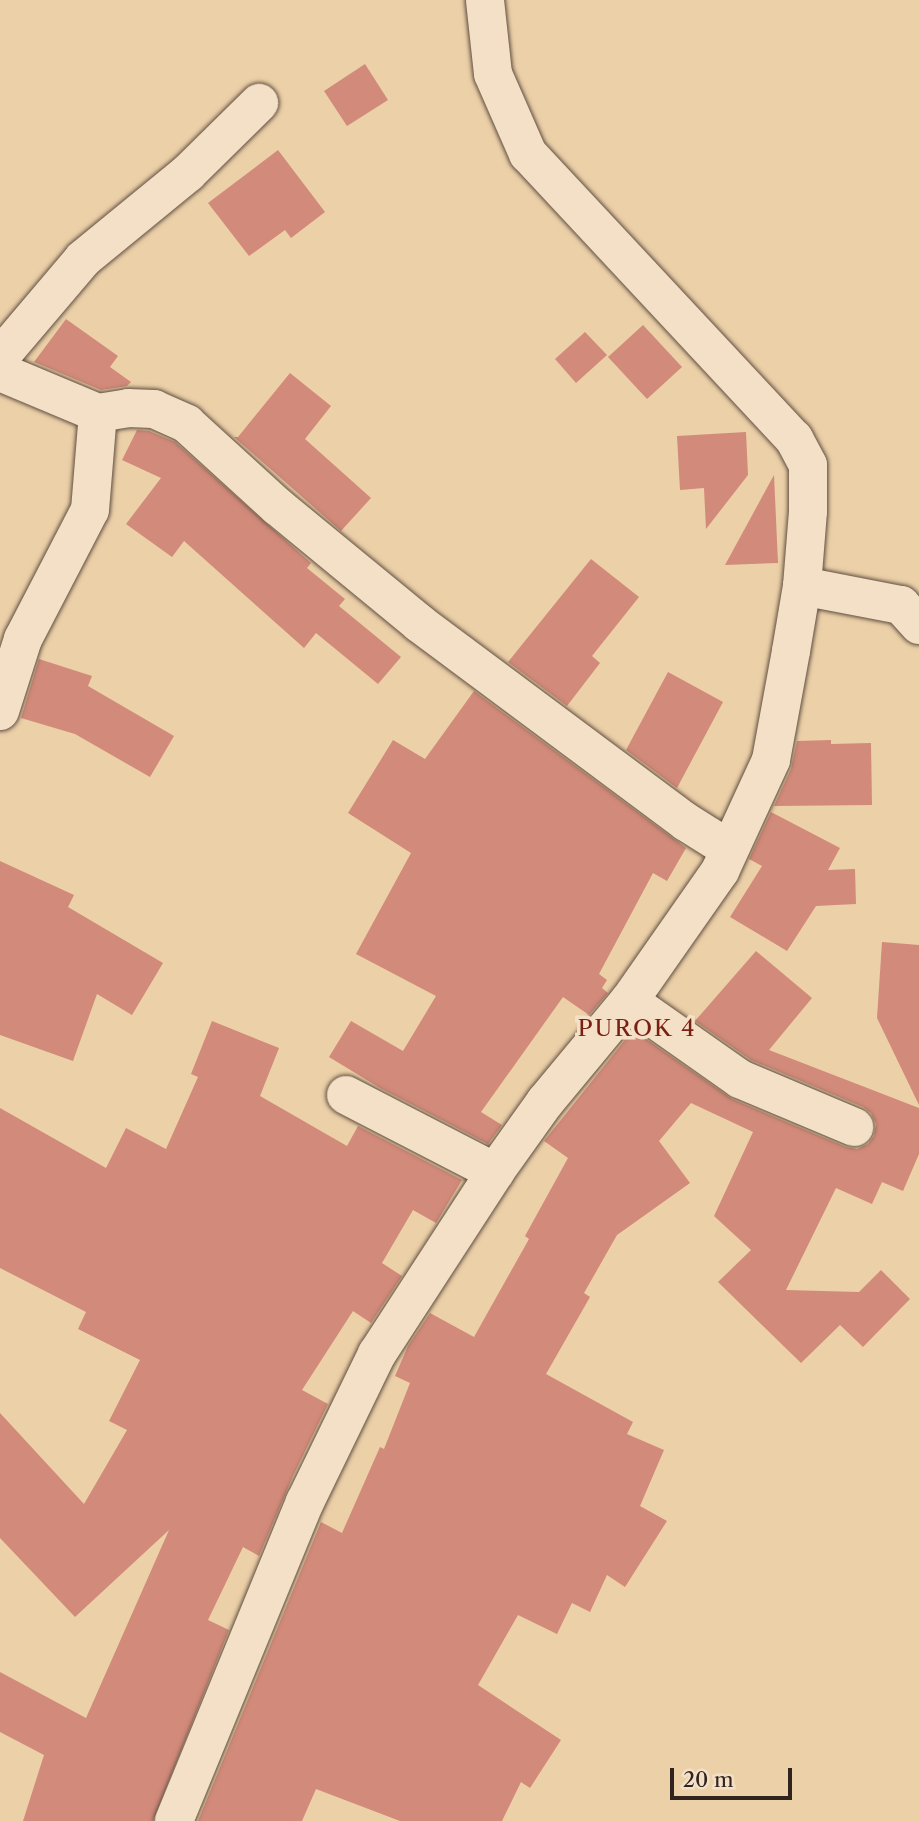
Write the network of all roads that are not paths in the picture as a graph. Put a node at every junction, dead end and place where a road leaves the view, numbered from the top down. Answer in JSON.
{"nodes":[{"id":1,"x":485,"y":0,"type":"edge"},
{"id":2,"x":259,"y":103,"type":"dead end"},
{"id":3,"x":0,"y":357,"type":"edge"},
{"id":4,"x":0,"y":372,"type":"edge"},
{"id":5,"x":98,"y":413,"type":"junction"},
{"id":6,"x":802,"y":586,"type":"junction"},
{"id":7,"x":919,"y":625,"type":"edge"},
{"id":8,"x":0,"y":711,"type":"edge"},
{"id":9,"x":729,"y":849,"type":"junction"},
{"id":10,"x":629,"y":1001,"type":"junction"},
{"id":11,"x":346,"y":1095,"type":"dead end"},
{"id":12,"x":854,"y":1127,"type":"dead end"},
{"id":13,"x":495,"y":1172,"type":"junction"},
{"id":14,"x":174,"y":1821,"type":"edge"}],
"edges":[{"from":1,"to":6,"type":"street"},
{"from":2,"to":3,"type":"street"},
{"from":4,"to":5,"type":"street"},
{"from":5,"to":8,"type":"street"},
{"from":5,"to":9,"type":"street"},
{"from":6,"to":7,"type":"street"},
{"from":6,"to":9,"type":"street"},
{"from":9,"to":10,"type":"street"},
{"from":10,"to":12,"type":"street"},
{"from":10,"to":13,"type":"street"},
{"from":11,"to":13,"type":"street"},
{"from":13,"to":14,"type":"street"}]}
